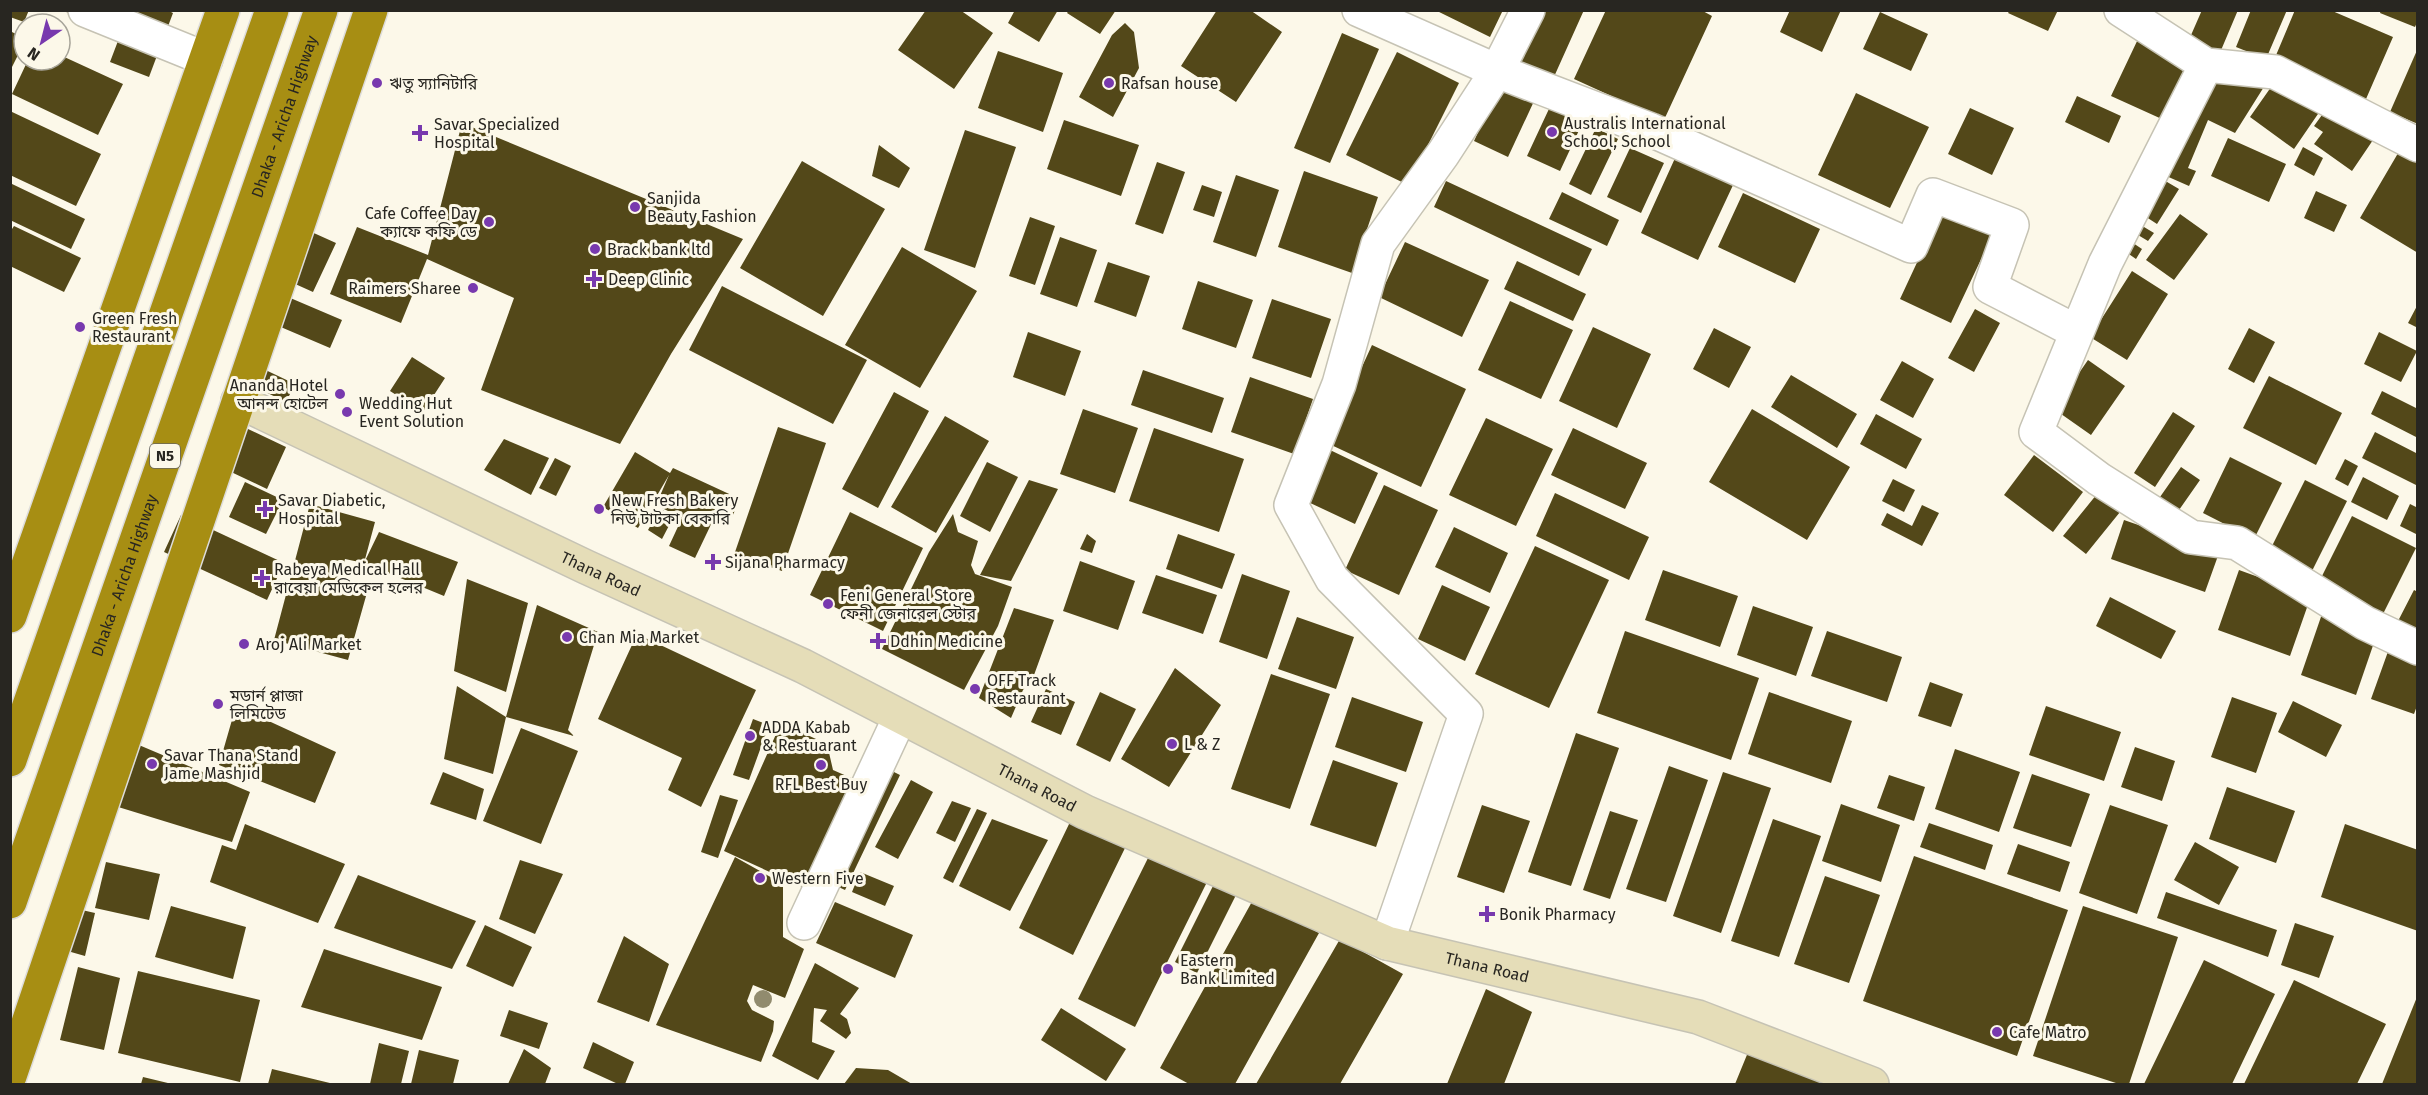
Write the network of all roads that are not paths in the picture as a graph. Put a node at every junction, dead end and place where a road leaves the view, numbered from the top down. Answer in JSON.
{"nodes":[{"id":1,"x":85,"y":10,"type":"edge"},
{"id":2,"x":223,"y":10,"type":"edge"},
{"id":3,"x":272,"y":10,"type":"edge"},
{"id":4,"x":321,"y":10,"type":"edge"},
{"id":5,"x":371,"y":10,"type":"edge"},
{"id":6,"x":1359,"y":10,"type":"edge"},
{"id":7,"x":1528,"y":10,"type":"edge"},
{"id":8,"x":2121,"y":10,"type":"edge"},
{"id":9,"x":206,"y":59,"type":"junction"},
{"id":10,"x":2206,"y":65,"type":"junction"},
{"id":11,"x":1497,"y":70,"type":"junction"},
{"id":12,"x":2418,"y":145,"type":"edge"},
{"id":13,"x":2077,"y":332,"type":"junction"},
{"id":14,"x":238,"y":401,"type":"junction"},
{"id":15,"x":10,"y":616,"type":"edge"},
{"id":16,"x":2418,"y":648,"type":"edge"},
{"id":17,"x":900,"y":717,"type":"junction"},
{"id":18,"x":10,"y":760,"type":"edge"},
{"id":19,"x":10,"y":902,"type":"edge"},
{"id":20,"x":804,"y":923,"type":"dead end"},
{"id":21,"x":1387,"y":943,"type":"junction"},
{"id":22,"x":10,"y":1076,"type":"edge"},
{"id":23,"x":1872,"y":1084,"type":"edge"}],
"edges":[{"from":1,"to":9,"type":"street"},
{"from":2,"to":9,"type":"highway"},
{"from":3,"to":18,"type":"highway"},
{"from":4,"to":19,"type":"highway","name":"Dhaka - Aricha Highway","number":"N5"},
{"from":5,"to":14,"type":"highway"},
{"from":6,"to":11,"type":"street"},
{"from":7,"to":11,"type":"street"},
{"from":8,"to":10,"type":"street"},
{"from":9,"to":15,"type":"highway"},
{"from":10,"to":12,"type":"street"},
{"from":10,"to":13,"type":"street"},
{"from":11,"to":13,"type":"street"},
{"from":11,"to":21,"type":"street"},
{"from":13,"to":16,"type":"street"},
{"from":14,"to":17,"type":"street","name":"Thana Road"},
{"from":14,"to":22,"type":"highway"},
{"from":17,"to":20,"type":"street"},
{"from":17,"to":21,"type":"street","name":"Thana Road"},
{"from":21,"to":23,"type":"street","name":"Thana Road"}]}
